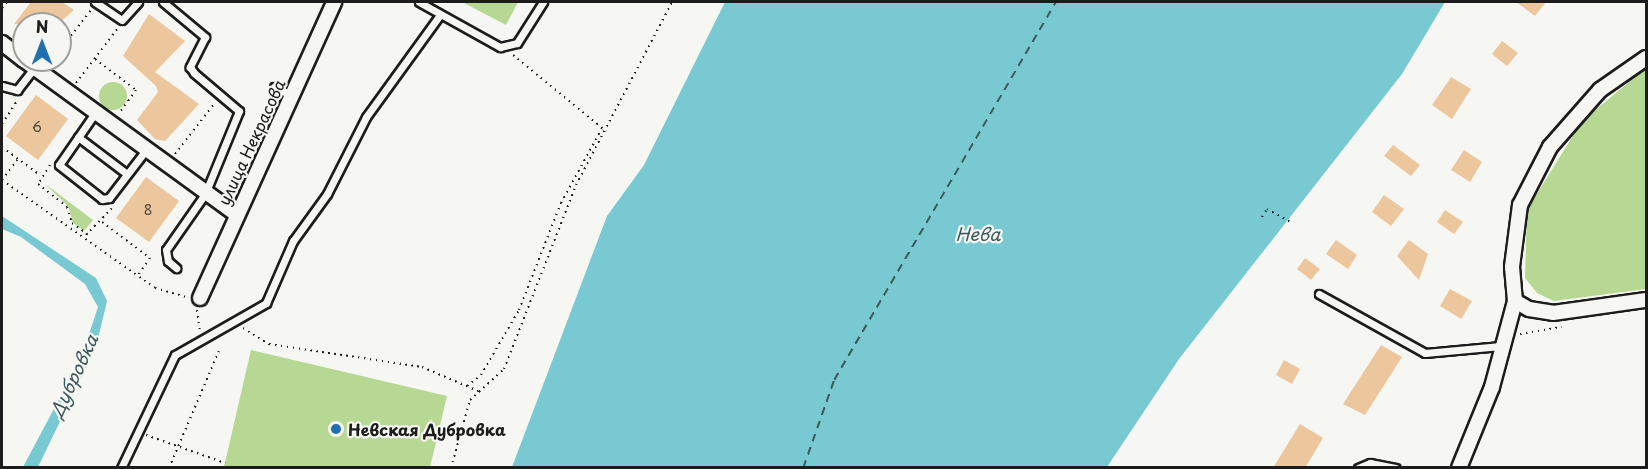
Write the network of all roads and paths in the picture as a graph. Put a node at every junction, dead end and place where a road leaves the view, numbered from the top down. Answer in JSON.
{"nodes":[{"id":1,"x":7,"y":2,"type":"edge"},
{"id":2,"x":95,"y":2,"type":"edge"},
{"id":3,"x":138,"y":2,"type":"edge"},
{"id":4,"x":164,"y":2,"type":"edge"},
{"id":5,"x":334,"y":2,"type":"edge"},
{"id":6,"x":419,"y":2,"type":"edge"},
{"id":7,"x":543,"y":2,"type":"edge"},
{"id":8,"x":672,"y":2,"type":"edge"},
{"id":9,"x":2,"y":8,"type":"edge"},
{"id":10,"x":439,"y":16,"type":"junction"},
{"id":11,"x":122,"y":20,"type":"junction"},
{"id":12,"x":72,"y":34,"type":"edge"},
{"id":13,"x":500,"y":47,"type":"junction"},
{"id":14,"x":1647,"y":58,"type":"edge"},
{"id":15,"x":95,"y":59,"type":"junction"},
{"id":16,"x":24,"y":72,"type":"edge"},
{"id":17,"x":41,"y":72,"type":"edge"},
{"id":18,"x":2,"y":86,"type":"edge"},
{"id":19,"x":274,"y":87,"type":"dead end"},
{"id":20,"x":69,"y":93,"type":"junction"},
{"id":21,"x":221,"y":94,"type":"junction"},
{"id":22,"x":291,"y":95,"type":"junction"},
{"id":23,"x":17,"y":102,"type":"dead end"},
{"id":24,"x":95,"y":113,"type":"junction"},
{"id":25,"x":2,"y":124,"type":"edge"},
{"id":26,"x":111,"y":124,"type":"junction"},
{"id":27,"x":602,"y":128,"type":"junction"},
{"id":28,"x":606,"y":131,"type":"junction"},
{"id":29,"x":78,"y":137,"type":"junction"},
{"id":30,"x":2,"y":147,"type":"edge"},
{"id":31,"x":146,"y":150,"type":"junction"},
{"id":32,"x":18,"y":159,"type":"junction"},
{"id":33,"x":47,"y":165,"type":"dead end"},
{"id":34,"x":166,"y":166,"type":"junction"},
{"id":35,"x":127,"y":174,"type":"junction"},
{"id":36,"x":40,"y":175,"type":"junction"},
{"id":37,"x":2,"y":180,"type":"edge"},
{"id":38,"x":205,"y":195,"type":"junction"},
{"id":39,"x":114,"y":206,"type":"dead end"},
{"id":40,"x":236,"y":214,"type":"junction"},
{"id":41,"x":1262,"y":217,"type":"dead end"},
{"id":42,"x":102,"y":222,"type":"junction"},
{"id":43,"x":1290,"y":222,"type":"dead end"},
{"id":44,"x":87,"y":234,"type":"junction"},
{"id":45,"x":84,"y":238,"type":"junction"},
{"id":46,"x":176,"y":268,"type":"dead end"},
{"id":47,"x":138,"y":276,"type":"junction"},
{"id":48,"x":1318,"y":294,"type":"dead end"},
{"id":49,"x":200,"y":298,"type":"dead end"},
{"id":50,"x":1647,"y":300,"type":"edge"},
{"id":51,"x":1515,"y":301,"type":"junction"},
{"id":52,"x":236,"y":323,"type":"junction"},
{"id":53,"x":201,"y":336,"type":"junction"},
{"id":54,"x":1501,"y":346,"type":"junction"},
{"id":55,"x":219,"y":351,"type":"dead end"},
{"id":56,"x":467,"y":386,"type":"junction"},
{"id":57,"x":479,"y":392,"type":"junction"},
{"id":58,"x":137,"y":431,"type":"junction"},
{"id":59,"x":178,"y":448,"type":"junction"},
{"id":60,"x":225,"y":463,"type":"dead end"},
{"id":61,"x":121,"y":468,"type":"edge"},
{"id":62,"x":169,"y":468,"type":"edge"},
{"id":63,"x":451,"y":468,"type":"edge"},
{"id":64,"x":1358,"y":468,"type":"edge"},
{"id":65,"x":1396,"y":468,"type":"edge"},
{"id":66,"x":1460,"y":468,"type":"edge"}],
"edges":[{"from":1,"to":9,"type":"path"},
{"from":2,"to":11,"type":"lane"},
{"from":2,"to":12,"type":"path"},
{"from":3,"to":11,"type":"lane"},
{"from":4,"to":21,"type":"lane"},
{"from":5,"to":22,"type":"street","name":"улица Некрасова"},
{"from":6,"to":10,"type":"lane"},
{"from":7,"to":13,"type":"lane"},
{"from":8,"to":28,"type":"path"},
{"from":10,"to":13,"type":"lane"},
{"from":10,"to":52,"type":"lane"},
{"from":11,"to":15,"type":"path"},
{"from":13,"to":27,"type":"path"},
{"from":14,"to":51,"type":"street"},
{"from":15,"to":20,"type":"path"},
{"from":15,"to":26,"type":"path"},
{"from":16,"to":18,"type":"lane"},
{"from":17,"to":20,"type":"street"},
{"from":19,"to":22,"type":"lane"},
{"from":20,"to":24,"type":"street"},
{"from":21,"to":34,"type":"path"},
{"from":21,"to":38,"type":"lane"},
{"from":22,"to":40,"type":"street","name":"улица Некрасова"},
{"from":23,"to":25,"type":"path"},
{"from":24,"to":26,"type":"street"},
{"from":24,"to":29,"type":"lane"},
{"from":26,"to":31,"type":"street"},
{"from":27,"to":28,"type":"path"},
{"from":27,"to":56,"type":"path"},
{"from":28,"to":57,"type":"path"},
{"from":29,"to":35,"type":"lane"},
{"from":29,"to":35,"type":"lane"},
{"from":30,"to":32,"type":"path"},
{"from":31,"to":34,"type":"street"},
{"from":31,"to":35,"type":"lane"},
{"from":32,"to":36,"type":"path"},
{"from":32,"to":37,"type":"path"},
{"from":33,"to":36,"type":"path"},
{"from":34,"to":38,"type":"street"},
{"from":36,"to":44,"type":"path"},
{"from":37,"to":45,"type":"path"},
{"from":38,"to":40,"type":"street"},
{"from":38,"to":46,"type":"lane"},
{"from":39,"to":42,"type":"path"},
{"from":40,"to":49,"type":"street","name":"улица Некрасова"},
{"from":41,"to":43,"type":"path"},
{"from":42,"to":44,"type":"path"},
{"from":42,"to":47,"type":"path"},
{"from":44,"to":45,"type":"path"},
{"from":45,"to":47,"type":"path"},
{"from":47,"to":53,"type":"path"},
{"from":48,"to":54,"type":"lane"},
{"from":50,"to":51,"type":"street"},
{"from":51,"to":54,"type":"street"},
{"from":52,"to":53,"type":"lane"},
{"from":52,"to":56,"type":"path"},
{"from":53,"to":58,"type":"lane"},
{"from":54,"to":66,"type":"street"},
{"from":55,"to":59,"type":"path"},
{"from":56,"to":57,"type":"path"},
{"from":57,"to":63,"type":"path"},
{"from":58,"to":59,"type":"path"},
{"from":58,"to":61,"type":"lane"},
{"from":59,"to":60,"type":"path"},
{"from":59,"to":62,"type":"path"},
{"from":64,"to":65,"type":"lane"}]}
